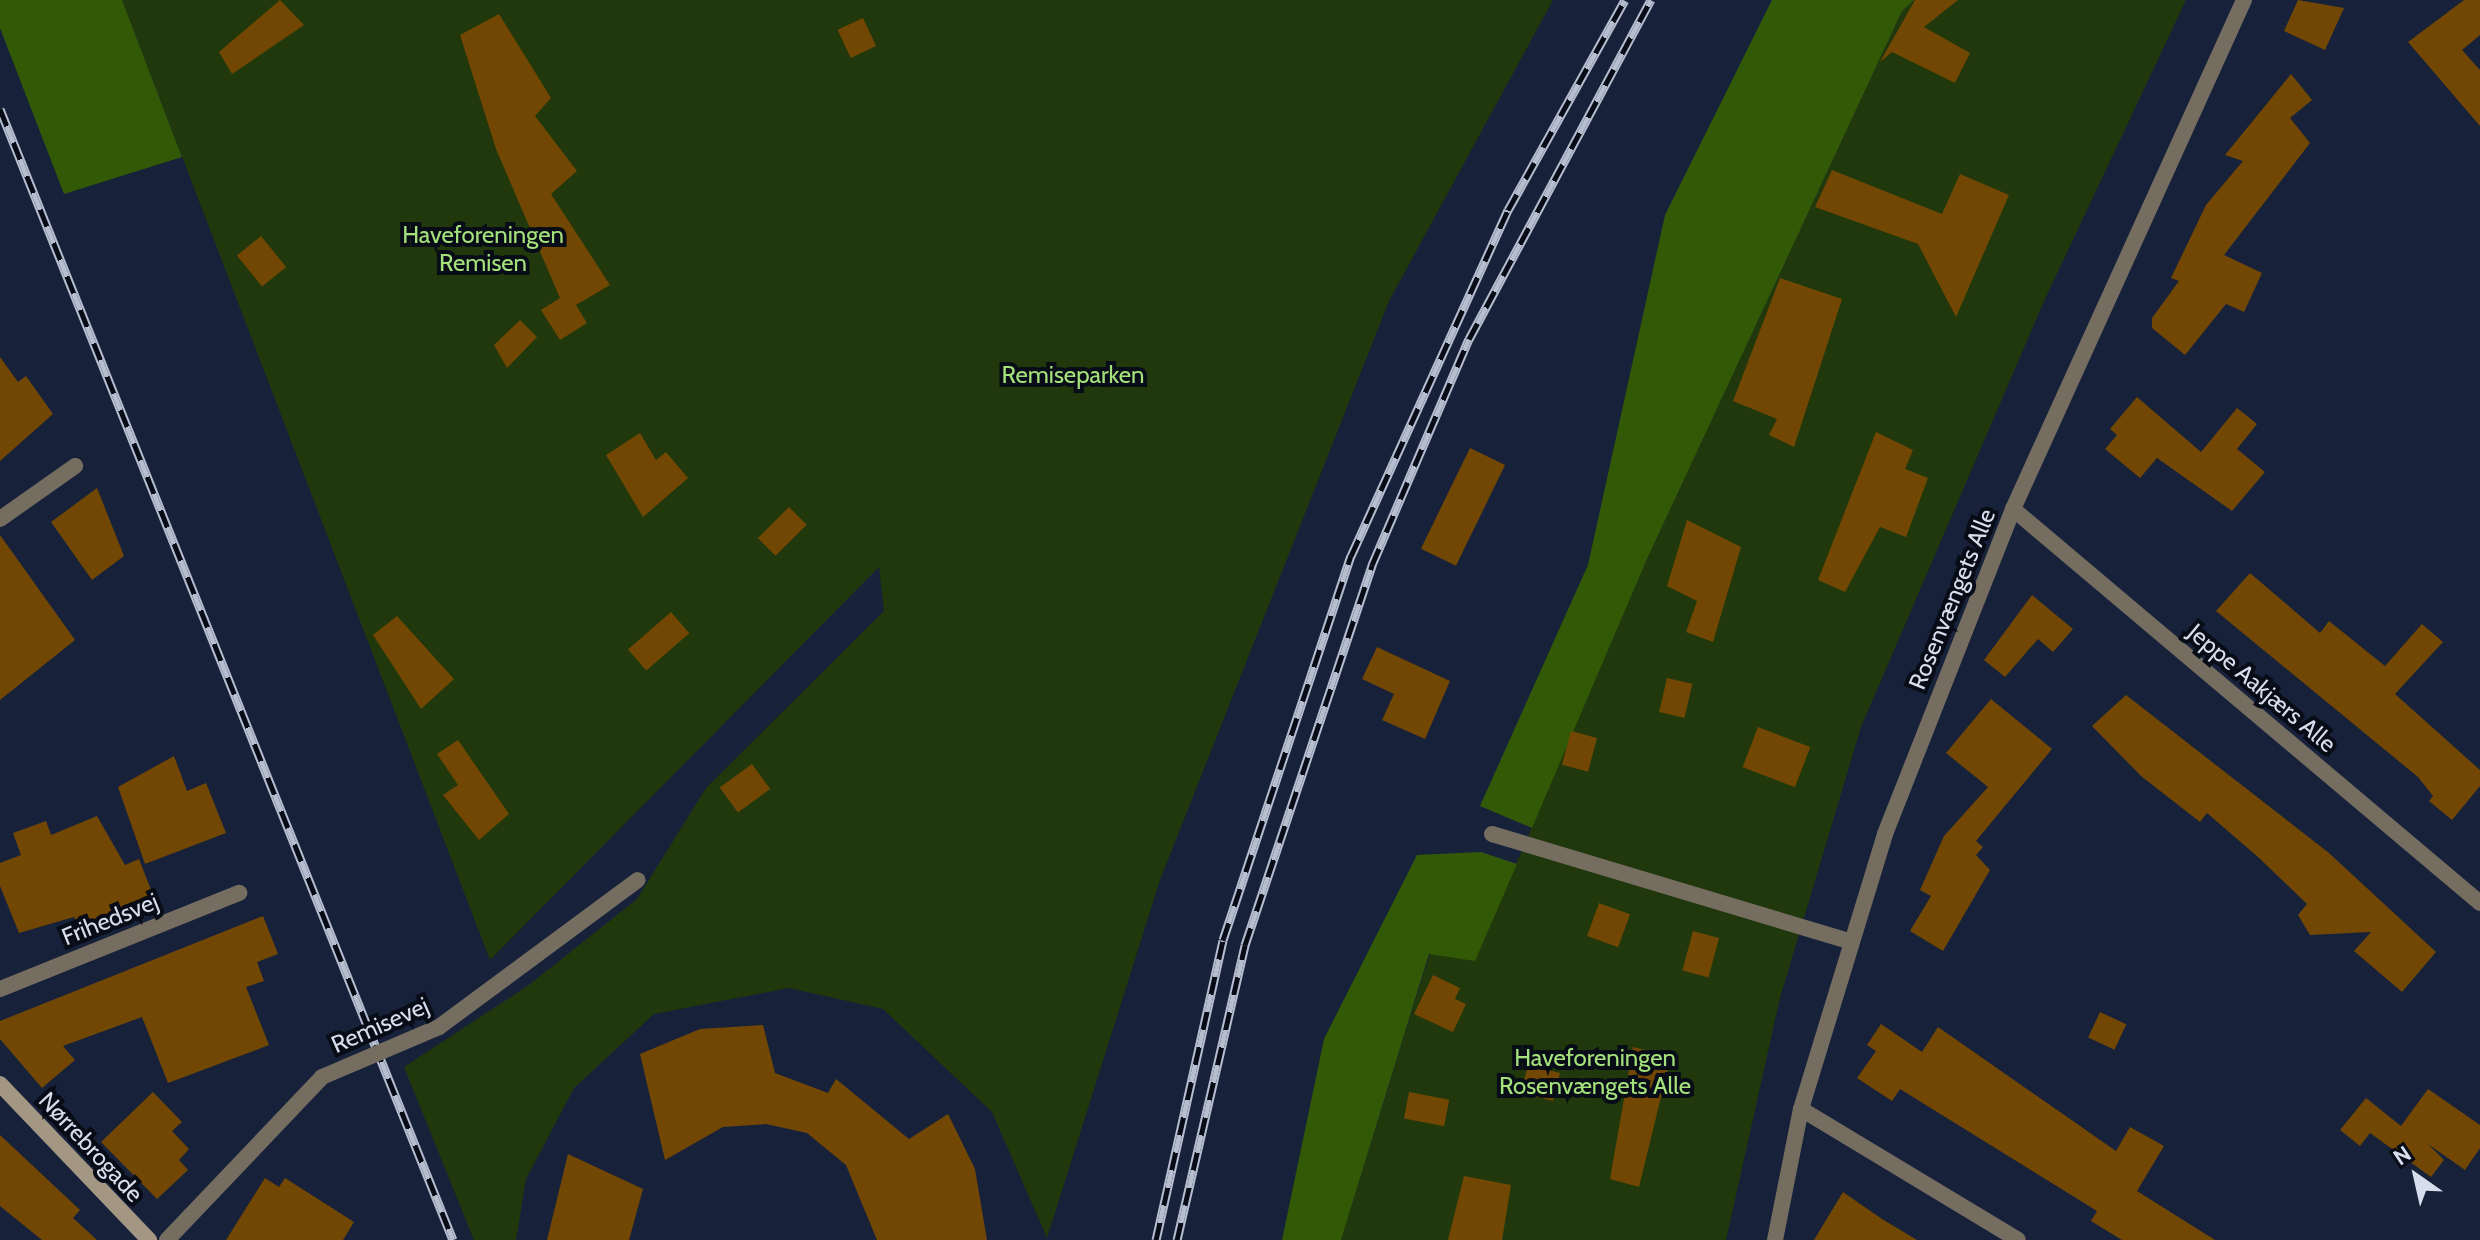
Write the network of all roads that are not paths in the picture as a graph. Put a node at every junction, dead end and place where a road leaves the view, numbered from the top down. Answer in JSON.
{"nodes":[{"id":1,"x":2244,"y":0,"type":"edge"},
{"id":2,"x":75,"y":466,"type":"dead end"},
{"id":3,"x":2013,"y":509,"type":"junction"},
{"id":4,"x":0,"y":519,"type":"edge"},
{"id":5,"x":1492,"y":834,"type":"dead end"},
{"id":6,"x":638,"y":880,"type":"dead end"},
{"id":7,"x":239,"y":893,"type":"dead end"},
{"id":8,"x":2480,"y":903,"type":"edge"},
{"id":9,"x":1851,"y":942,"type":"junction"},
{"id":10,"x":0,"y":989,"type":"edge"},
{"id":11,"x":0,"y":1084,"type":"edge"},
{"id":12,"x":1801,"y":1109,"type":"junction"},
{"id":13,"x":149,"y":1240,"type":"edge"},
{"id":14,"x":167,"y":1240,"type":"edge"},
{"id":15,"x":1775,"y":1240,"type":"edge"},
{"id":16,"x":2018,"y":1240,"type":"edge"}],
"edges":[{"from":1,"to":3,"type":"street","name":"Rosenvængets Alle"},
{"from":2,"to":4,"type":"street"},
{"from":3,"to":8,"type":"street","name":"Jeppe Aakjærs Alle"},
{"from":3,"to":9,"type":"street","name":"Rosenvængets Alle"},
{"from":5,"to":9,"type":"street"},
{"from":6,"to":14,"type":"street","name":"Remisevej","bridge":true},
{"from":7,"to":10,"type":"street","name":"Frihedsvej"},
{"from":9,"to":12,"type":"street","name":"Rosenvængets Alle"},
{"from":11,"to":13,"type":"street","name":"Nørrebrogade"},
{"from":12,"to":15,"type":"street","name":"Rosenvængets Alle"},
{"from":12,"to":16,"type":"street"}]}
